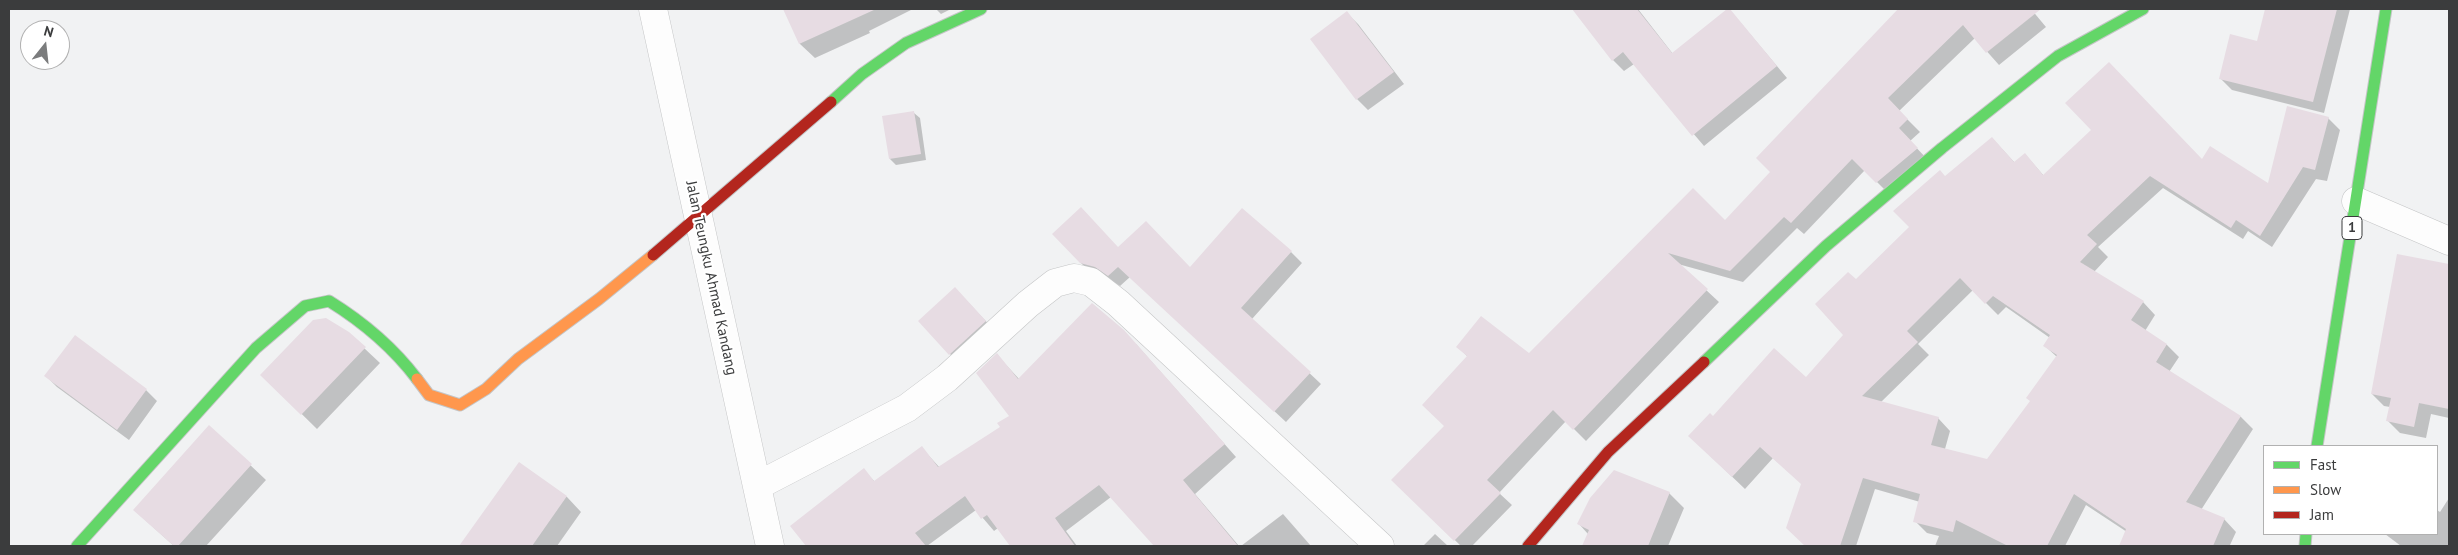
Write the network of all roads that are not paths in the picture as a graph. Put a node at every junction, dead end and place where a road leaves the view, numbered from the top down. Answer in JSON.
{"nodes":[{"id":1,"x":652,"y":9,"type":"edge"},
{"id":2,"x":981,"y":9,"type":"edge"},
{"id":3,"x":2143,"y":9,"type":"edge"},
{"id":4,"x":2386,"y":9,"type":"edge"},
{"id":5,"x":2356,"y":201,"type":"junction"},
{"id":6,"x":698,"y":218,"type":"junction"},
{"id":7,"x":2449,"y":241,"type":"edge"},
{"id":8,"x":2317,"y":445,"type":"edge"},
{"id":9,"x":757,"y":486,"type":"junction"},
{"id":10,"x":77,"y":546,"type":"edge"},
{"id":11,"x":770,"y":546,"type":"edge"},
{"id":12,"x":1380,"y":546,"type":"edge"},
{"id":13,"x":1528,"y":546,"type":"edge"}],
"edges":[{"from":1,"to":6,"type":"street","name":"Jalan Teungku Ahmad Kandang"},
{"from":2,"to":6,"type":"main road"},
{"from":3,"to":13,"type":"main road"},
{"from":4,"to":5,"type":"main road","number":"1"},
{"from":5,"to":7,"type":"street"},
{"from":5,"to":8,"type":"main road","number":"1"},
{"from":6,"to":9,"type":"street","name":"Jalan Teungku Ahmad Kandang"},
{"from":6,"to":10,"type":"main road"},
{"from":9,"to":11,"type":"street","name":"Jalan Teungku Ahmad Kandang"},
{"from":9,"to":12,"type":"street"}]}
